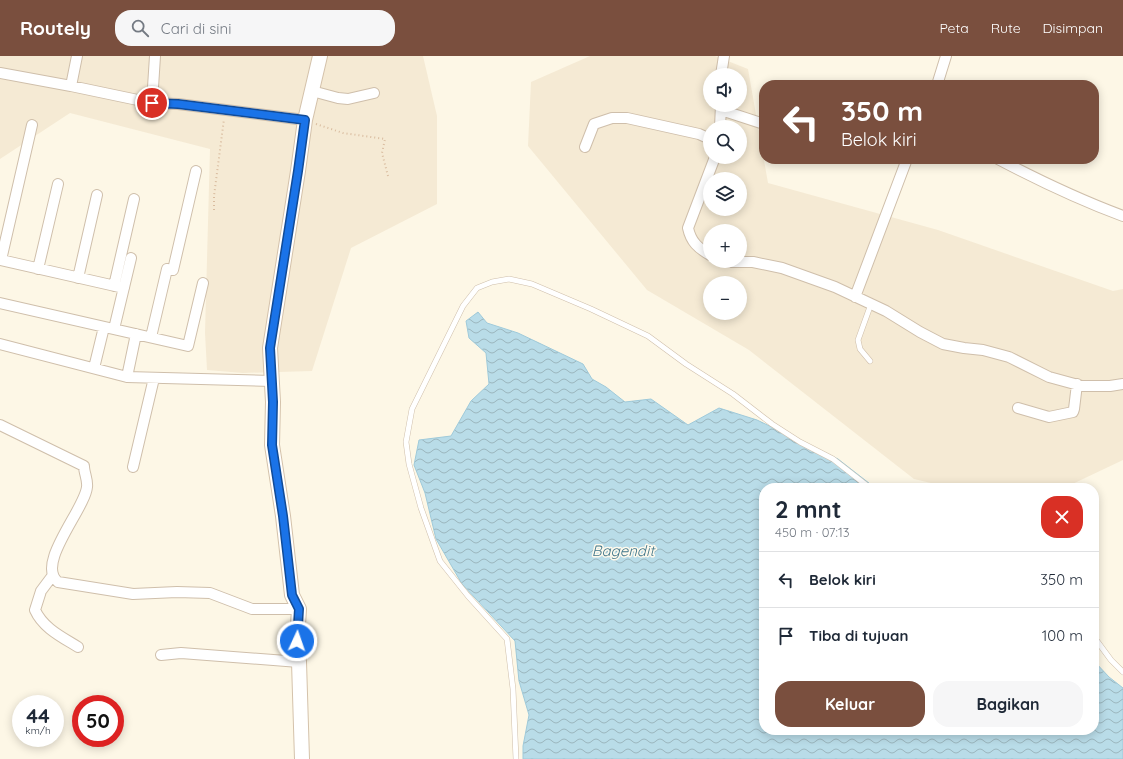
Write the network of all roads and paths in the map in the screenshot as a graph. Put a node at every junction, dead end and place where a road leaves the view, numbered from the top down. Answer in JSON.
{"nodes":[{"id":1,"x":77,"y":56,"type":"edge"},
{"id":2,"x":155,"y":56,"type":"edge"},
{"id":3,"x":320,"y":56,"type":"edge"},
{"id":4,"x":724,"y":56,"type":"edge"},
{"id":5,"x":946,"y":56,"type":"edge"},
{"id":6,"x":722,"y":68,"type":"edge"},
{"id":7,"x":0,"y":73,"type":"edge"},
{"id":8,"x":939,"y":80,"type":"edge"},
{"id":9,"x":71,"y":86,"type":"junction"},
{"id":10,"x":312,"y":91,"type":"junction"},
{"id":11,"x":374,"y":93,"type":"dead end"},
{"id":12,"x":152,"y":103,"type":"junction"},
{"id":13,"x":225,"y":110,"type":"junction"},
{"id":14,"x":734,"y":112,"type":"edge"},
{"id":15,"x":305,"y":120,"type":"junction"},
{"id":16,"x":759,"y":122,"type":"edge"},
{"id":17,"x":32,"y":125,"type":"dead end"},
{"id":18,"x":703,"y":136,"type":"edge"},
{"id":19,"x":585,"y":147,"type":"dead end"},
{"id":20,"x":712,"y":164,"type":"edge"},
{"id":21,"x":905,"y":164,"type":"edge"},
{"id":22,"x":1008,"y":164,"type":"edge"},
{"id":23,"x":196,"y":171,"type":"dead end"},
{"id":24,"x":388,"y":176,"type":"dead end"},
{"id":25,"x":58,"y":184,"type":"dead end"},
{"id":26,"x":97,"y":195,"type":"dead end"},
{"id":27,"x":134,"y":199,"type":"dead end"},
{"id":28,"x":214,"y":210,"type":"dead end"},
{"id":29,"x":1123,"y":216,"type":"edge"},
{"id":30,"x":703,"y":251,"type":"edge"},
{"id":31,"x":131,"y":258,"type":"dead end"},
{"id":32,"x":0,"y":262,"type":"edge"},
{"id":33,"x":747,"y":262,"type":"edge"},
{"id":34,"x":38,"y":269,"type":"junction"},
{"id":35,"x":78,"y":278,"type":"junction"},
{"id":36,"x":203,"y":283,"type":"dead end"},
{"id":37,"x":119,"y":287,"type":"junction"},
{"id":38,"x":855,"y":296,"type":"junction"},
{"id":39,"x":0,"y":303,"type":"edge"},
{"id":40,"x":871,"y":304,"type":"junction"},
{"id":41,"x":104,"y":327,"type":"junction"},
{"id":42,"x":114,"y":329,"type":"junction"},
{"id":43,"x":136,"y":334,"type":"junction"},
{"id":44,"x":151,"y":338,"type":"junction"},
{"id":45,"x":0,"y":344,"type":"edge"},
{"id":46,"x":870,"y":360,"type":"dead end"},
{"id":47,"x":94,"y":368,"type":"junction"},
{"id":48,"x":127,"y":377,"type":"junction"},
{"id":49,"x":154,"y":378,"type":"junction"},
{"id":50,"x":271,"y":381,"type":"junction"},
{"id":51,"x":1077,"y":384,"type":"junction"},
{"id":52,"x":1123,"y":384,"type":"edge"},
{"id":53,"x":1018,"y":408,"type":"dead end"},
{"id":54,"x":0,"y":425,"type":"edge"},
{"id":55,"x":133,"y":467,"type":"dead end"},
{"id":56,"x":864,"y":483,"type":"edge"},
{"id":57,"x":53,"y":575,"type":"junction"},
{"id":58,"x":299,"y":609,"type":"junction"},
{"id":59,"x":1099,"y":644,"type":"edge"},
{"id":60,"x":78,"y":647,"type":"dead end"},
{"id":61,"x":162,"y":655,"type":"dead end"},
{"id":62,"x":299,"y":662,"type":"junction"},
{"id":63,"x":1123,"y":672,"type":"edge"},
{"id":64,"x":302,"y":759,"type":"edge"},
{"id":65,"x":516,"y":759,"type":"edge"}],
"edges":[{"from":1,"to":9,"type":"street"},
{"from":2,"to":12,"type":"street"},
{"from":3,"to":10,"type":"main road"},
{"from":4,"to":6,"type":"street"},
{"from":5,"to":8,"type":"street"},
{"from":7,"to":9,"type":"street"},
{"from":9,"to":12,"type":"street"},
{"from":10,"to":11,"type":"street"},
{"from":10,"to":15,"type":"main road"},
{"from":12,"to":13,"type":"street"},
{"from":13,"to":15,"type":"street"},
{"from":13,"to":28,"type":"path"},
{"from":14,"to":16,"type":"street"},
{"from":15,"to":24,"type":"path"},
{"from":15,"to":50,"type":"main road"},
{"from":17,"to":32,"type":"street"},
{"from":18,"to":19,"type":"street"},
{"from":20,"to":30,"type":"street"},
{"from":21,"to":38,"type":"street"},
{"from":22,"to":29,"type":"street"},
{"from":23,"to":44,"type":"street"},
{"from":25,"to":34,"type":"street"},
{"from":26,"to":35,"type":"street"},
{"from":27,"to":37,"type":"street"},
{"from":31,"to":37,"type":"street"},
{"from":32,"to":34,"type":"street"},
{"from":33,"to":38,"type":"street"},
{"from":34,"to":35,"type":"street"},
{"from":35,"to":37,"type":"street"},
{"from":36,"to":44,"type":"street"},
{"from":37,"to":42,"type":"street"},
{"from":38,"to":40,"type":"street"},
{"from":39,"to":41,"type":"street"},
{"from":40,"to":46,"type":"lane"},
{"from":40,"to":51,"type":"street"},
{"from":41,"to":42,"type":"street"},
{"from":41,"to":47,"type":"street"},
{"from":42,"to":43,"type":"street"},
{"from":43,"to":44,"type":"street"},
{"from":43,"to":48,"type":"street"},
{"from":45,"to":47,"type":"street"},
{"from":47,"to":48,"type":"street"},
{"from":48,"to":49,"type":"street"},
{"from":49,"to":50,"type":"street"},
{"from":49,"to":55,"type":"street"},
{"from":50,"to":58,"type":"main road"},
{"from":51,"to":52,"type":"street"},
{"from":51,"to":53,"type":"street"},
{"from":54,"to":57,"type":"street"},
{"from":56,"to":65,"type":"lane"},
{"from":57,"to":58,"type":"street"},
{"from":57,"to":60,"type":"street"},
{"from":58,"to":62,"type":"main road"},
{"from":59,"to":63,"type":"lane"},
{"from":61,"to":62,"type":"street"},
{"from":62,"to":64,"type":"main road"}]}
